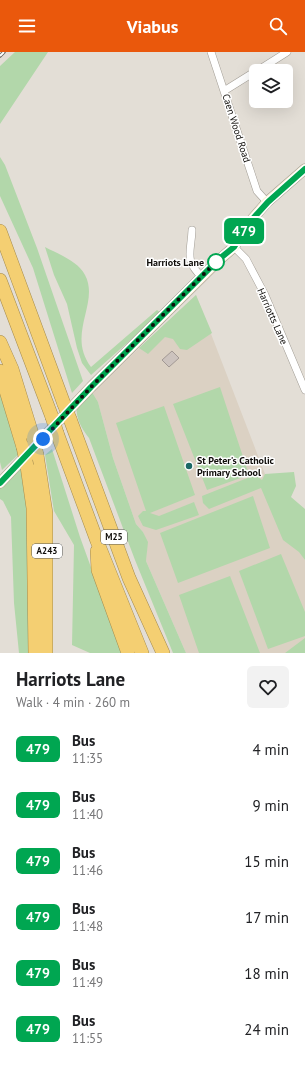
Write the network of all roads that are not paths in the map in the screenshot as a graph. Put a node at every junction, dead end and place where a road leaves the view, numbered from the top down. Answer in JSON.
{"nodes":[{"id":1,"x":211,"y":52,"type":"edge"},
{"id":2,"x":287,"y":52,"type":"edge"},
{"id":3,"x":267,"y":64,"type":"edge"},
{"id":4,"x":249,"y":75,"type":"edge"},
{"id":5,"x":224,"y":91,"type":"junction"},
{"id":6,"x":305,"y":169,"type":"edge"},
{"id":7,"x":268,"y":202,"type":"junction"},
{"id":8,"x":192,"y":230,"type":"dead end"},
{"id":9,"x":0,"y":231,"type":"edge"},
{"id":10,"x":234,"y":247,"type":"junction"},
{"id":11,"x":202,"y":277,"type":"junction"},
{"id":12,"x":0,"y":280,"type":"edge"},
{"id":13,"x":0,"y":342,"type":"edge"},
{"id":14,"x":0,"y":371,"type":"edge"},
{"id":15,"x":305,"y":390,"type":"edge"},
{"id":16,"x":0,"y":482,"type":"edge"},
{"id":17,"x":97,"y":541,"type":"junction"},
{"id":18,"x":34,"y":653,"type":"edge"},
{"id":19,"x":46,"y":653,"type":"edge"},
{"id":20,"x":128,"y":653,"type":"edge"},
{"id":21,"x":142,"y":653,"type":"edge"},
{"id":22,"x":163,"y":653,"type":"edge"}],
"edges":[{"from":1,"to":5,"type":"street","name":"Caen Wood Road"},
{"from":2,"to":3,"type":"street"},
{"from":4,"to":5,"type":"street"},
{"from":5,"to":7,"type":"street","name":"Caen Wood Road"},
{"from":6,"to":7,"type":"street"},
{"from":7,"to":10,"type":"street"},
{"from":8,"to":11,"type":"street"},
{"from":9,"to":22,"type":"highway","number":"M25","bridge":true},
{"from":10,"to":11,"type":"street"},
{"from":10,"to":15,"type":"street","name":"Harriotts Lane"},
{"from":11,"to":16,"type":"street"},
{"from":12,"to":17,"type":"highway","number":"M25","bridge":true},
{"from":13,"to":19,"type":"highway","number":"A243","bridge":true},
{"from":14,"to":18,"type":"highway","number":"A243","bridge":true},
{"from":17,"to":20,"type":"highway","number":"M25"},
{"from":17,"to":21,"type":"highway","number":"M25"}]}
